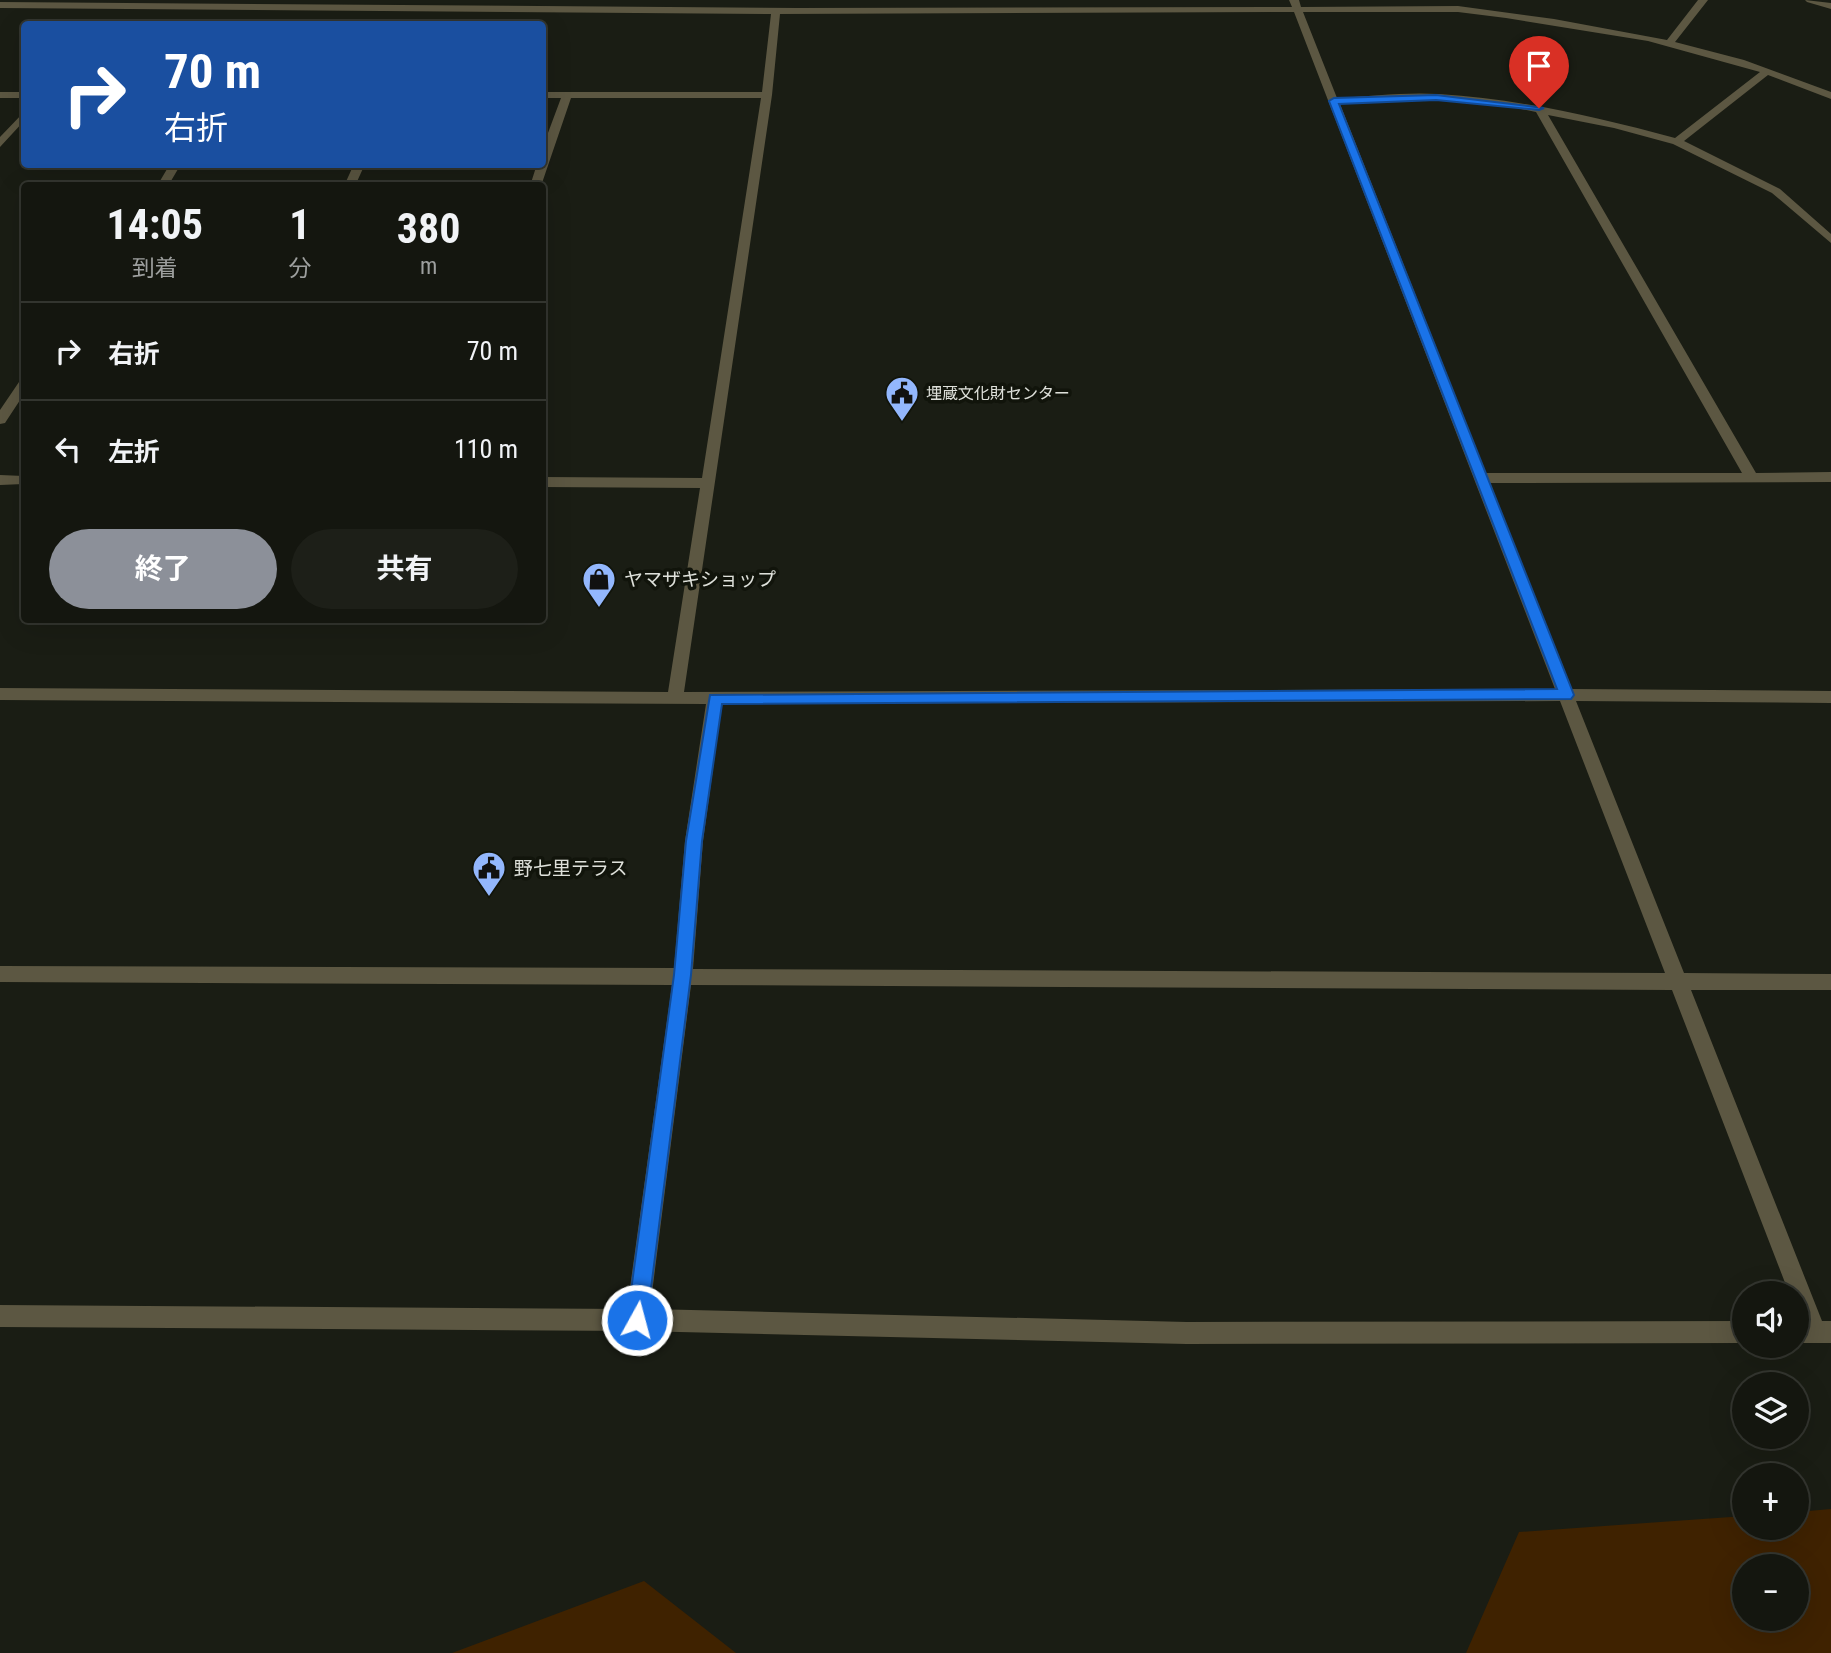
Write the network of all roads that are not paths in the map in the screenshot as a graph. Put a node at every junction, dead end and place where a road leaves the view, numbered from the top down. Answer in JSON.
{"nodes":[{"id":1,"x":1703,"y":0,"type":"edge"},
{"id":2,"x":1810,"y":0,"type":"edge"},
{"id":3,"x":1295,"y":4,"type":"edge"},
{"id":4,"x":0,"y":5,"type":"edge"},
{"id":5,"x":799,"y":5,"type":"edge"},
{"id":6,"x":1831,"y":6,"type":"edge"},
{"id":7,"x":284,"y":8,"type":"edge"},
{"id":8,"x":776,"y":10,"type":"junction"},
{"id":9,"x":1671,"y":41,"type":"junction"},
{"id":10,"x":1767,"y":71,"type":"junction"},
{"id":11,"x":0,"y":95,"type":"edge"},
{"id":12,"x":21,"y":95,"type":"edge"},
{"id":13,"x":546,"y":95,"type":"edge"},
{"id":14,"x":568,"y":95,"type":"junction"},
{"id":15,"x":767,"y":95,"type":"junction"},
{"id":16,"x":1831,"y":96,"type":"edge"},
{"id":17,"x":1334,"y":101,"type":"junction"},
{"id":18,"x":1539,"y":108,"type":"junction"},
{"id":19,"x":21,"y":119,"type":"edge"},
{"id":20,"x":1677,"y":142,"type":"junction"},
{"id":21,"x":0,"y":144,"type":"edge"},
{"id":22,"x":546,"y":156,"type":"edge"},
{"id":23,"x":1831,"y":240,"type":"edge"},
{"id":24,"x":21,"y":389,"type":"edge"},
{"id":25,"x":0,"y":420,"type":"edge"},
{"id":26,"x":1751,"y":476,"type":"junction"},
{"id":27,"x":1831,"y":477,"type":"edge"},
{"id":28,"x":1481,"y":478,"type":"junction"},
{"id":29,"x":0,"y":480,"type":"edge"},
{"id":30,"x":21,"y":480,"type":"edge"},
{"id":31,"x":546,"y":482,"type":"edge"},
{"id":32,"x":707,"y":483,"type":"junction"},
{"id":33,"x":0,"y":694,"type":"edge"},
{"id":34,"x":1566,"y":695,"type":"junction"},
{"id":35,"x":1831,"y":697,"type":"edge"},
{"id":36,"x":675,"y":699,"type":"junction"},
{"id":37,"x":715,"y":699,"type":"junction"},
{"id":38,"x":0,"y":974,"type":"edge"},
{"id":39,"x":682,"y":975,"type":"junction"},
{"id":40,"x":1831,"y":982,"type":"edge"},
{"id":41,"x":1678,"y":983,"type":"junction"},
{"id":42,"x":0,"y":1316,"type":"edge"},
{"id":43,"x":637,"y":1320,"type":"junction"},
{"id":44,"x":1732,"y":1332,"type":"edge"},
{"id":45,"x":1815,"y":1332,"type":"edge"}],
"edges":[{"from":1,"to":9,"type":"street"},
{"from":2,"to":6,"type":"street"},
{"from":3,"to":5,"type":"street"},
{"from":3,"to":9,"type":"street"},
{"from":3,"to":17,"type":"street"},
{"from":4,"to":7,"type":"street"},
{"from":5,"to":8,"type":"street"},
{"from":7,"to":8,"type":"street"},
{"from":8,"to":15,"type":"street"},
{"from":9,"to":10,"type":"street"},
{"from":10,"to":16,"type":"street"},
{"from":10,"to":20,"type":"street"},
{"from":11,"to":12,"type":"street"},
{"from":13,"to":14,"type":"street"},
{"from":14,"to":15,"type":"street"},
{"from":14,"to":22,"type":"street"},
{"from":15,"to":32,"type":"street"},
{"from":17,"to":18,"type":"street"},
{"from":17,"to":28,"type":"street"},
{"from":18,"to":20,"type":"street"},
{"from":18,"to":26,"type":"street"},
{"from":19,"to":21,"type":"street"},
{"from":20,"to":23,"type":"street"},
{"from":24,"to":25,"type":"street"},
{"from":26,"to":27,"type":"street"},
{"from":26,"to":28,"type":"street"},
{"from":28,"to":34,"type":"street"},
{"from":29,"to":30,"type":"street"},
{"from":31,"to":32,"type":"street"},
{"from":32,"to":36,"type":"street"},
{"from":33,"to":36,"type":"street"},
{"from":34,"to":35,"type":"street"},
{"from":34,"to":37,"type":"street"},
{"from":34,"to":41,"type":"street"},
{"from":36,"to":37,"type":"street"},
{"from":37,"to":39,"type":"street"},
{"from":38,"to":39,"type":"street"},
{"from":39,"to":41,"type":"street"},
{"from":39,"to":43,"type":"street"},
{"from":40,"to":41,"type":"street"},
{"from":41,"to":45,"type":"street"},
{"from":42,"to":43,"type":"street"},
{"from":43,"to":44,"type":"street"}]}
